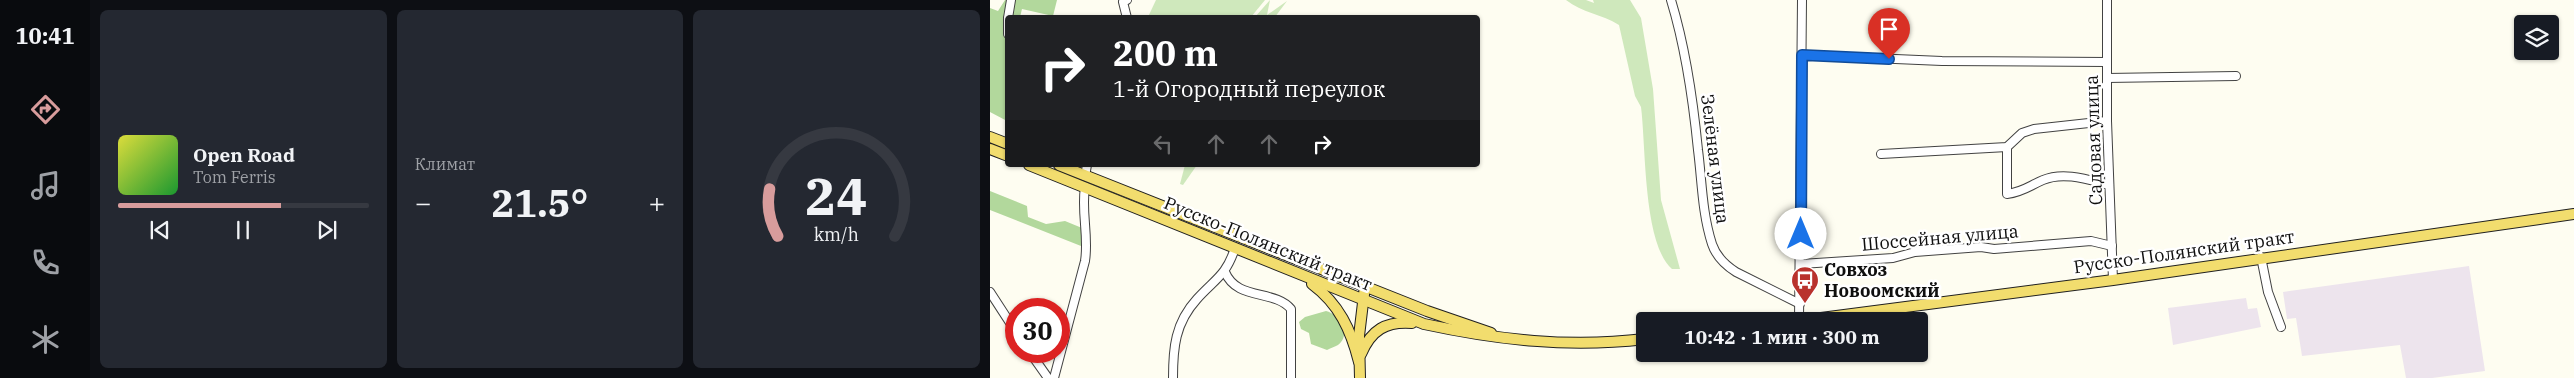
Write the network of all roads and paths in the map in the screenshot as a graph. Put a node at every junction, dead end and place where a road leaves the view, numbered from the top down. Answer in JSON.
{"nodes":[{"id":1,"x":1011,"y":0,"type":"edge"},
{"id":2,"x":1671,"y":0,"type":"edge"},
{"id":3,"x":1802,"y":0,"type":"edge"},
{"id":4,"x":2107,"y":0,"type":"edge"},
{"id":5,"x":1124,"y":1,"type":"edge"},
{"id":6,"x":1008,"y":15,"type":"edge"},
{"id":7,"x":1126,"y":15,"type":"edge"},
{"id":8,"x":1802,"y":55,"type":"junction"},
{"id":9,"x":2106,"y":62,"type":"junction"},
{"id":10,"x":2236,"y":76,"type":"dead end"},
{"id":11,"x":2107,"y":78,"type":"junction"},
{"id":12,"x":2107,"y":121,"type":"junction"},
{"id":13,"x":990,"y":137,"type":"edge"},
{"id":14,"x":1005,"y":143,"type":"edge"},
{"id":15,"x":2007,"y":147,"type":"junction"},
{"id":16,"x":990,"y":149,"type":"edge"},
{"id":17,"x":1881,"y":154,"type":"dead end"},
{"id":18,"x":1005,"y":155,"type":"edge"},
{"id":19,"x":1034,"y":167,"type":"edge"},
{"id":20,"x":1064,"y":167,"type":"edge"},
{"id":21,"x":1086,"y":167,"type":"edge"},
{"id":22,"x":1084,"y":176,"type":"junction"},
{"id":23,"x":2109,"y":185,"type":"junction"},
{"id":24,"x":1085,"y":187,"type":"junction"},
{"id":25,"x":2574,"y":214,"type":"edge"},
{"id":26,"x":2112,"y":246,"type":"junction"},
{"id":27,"x":1235,"y":248,"type":"junction"},
{"id":28,"x":2260,"y":257,"type":"junction"},
{"id":29,"x":1800,"y":264,"type":"junction"},
{"id":30,"x":1289,"y":270,"type":"junction"},
{"id":31,"x":1225,"y":272,"type":"junction"},
{"id":32,"x":2113,"y":280,"type":"junction"},
{"id":33,"x":1365,"y":286,"type":"junction"},
{"id":34,"x":990,"y":292,"type":"edge"},
{"id":35,"x":1362,"y":301,"type":"junction"},
{"id":36,"x":1800,"y":304,"type":"junction"},
{"id":37,"x":1800,"y":312,"type":"edge"},
{"id":38,"x":1868,"y":312,"type":"edge"},
{"id":39,"x":1005,"y":315,"type":"edge"},
{"id":40,"x":1424,"y":324,"type":"junction"},
{"id":41,"x":2281,"y":327,"type":"dead end"},
{"id":42,"x":1499,"y":336,"type":"junction"},
{"id":43,"x":1636,"y":340,"type":"edge"},
{"id":44,"x":1358,"y":362,"type":"junction"},
{"id":45,"x":1037,"y":363,"type":"edge"},
{"id":46,"x":1048,"y":378,"type":"edge"},
{"id":47,"x":1054,"y":378,"type":"edge"},
{"id":48,"x":1173,"y":378,"type":"edge"},
{"id":49,"x":1291,"y":378,"type":"edge"},
{"id":50,"x":1360,"y":378,"type":"edge"}],
"edges":[{"from":1,"to":6,"type":"street"},
{"from":2,"to":36,"type":"street","name":"Зелёная улица"},
{"from":3,"to":8,"type":"street"},
{"from":4,"to":9,"type":"street","name":"Садовая улица"},
{"from":5,"to":7,"type":"street"},
{"from":8,"to":9,"type":"street"},
{"from":8,"to":29,"type":"street"},
{"from":9,"to":11,"type":"street","name":"Садовая улица"},
{"from":10,"to":11,"type":"street"},
{"from":11,"to":12,"type":"street","name":"Садовая улица"},
{"from":12,"to":15,"type":"street"},
{"from":12,"to":23,"type":"street","name":"Садовая улица"},
{"from":13,"to":14,"type":"main road"},
{"from":15,"to":17,"type":"street"},
{"from":15,"to":23,"type":"street"},
{"from":16,"to":18,"type":"main road"},
{"from":19,"to":24,"type":"main road","name":"Русско-Полянский тракт"},
{"from":20,"to":22,"type":"main road","name":"Русско-Полянский тракт"},
{"from":21,"to":22,"type":"street"},
{"from":22,"to":33,"type":"main road","name":"Русско-Полянский тракт"},
{"from":23,"to":26,"type":"street","name":"Садовая улица"},
{"from":24,"to":27,"type":"main road","name":"Русско-Полянский тракт"},
{"from":24,"to":47,"type":"street"},
{"from":25,"to":28,"type":"main road","name":"Русско-Полянский тракт"},
{"from":26,"to":29,"type":"street","name":"Шоссейная улица"},
{"from":26,"to":32,"type":"street","name":"Садовая улица"},
{"from":27,"to":30,"type":"main road","name":"Русско-Полянский тракт"},
{"from":27,"to":31,"type":"street"},
{"from":28,"to":32,"type":"main road","name":"Русско-Полянский тракт"},
{"from":28,"to":41,"type":"street"},
{"from":29,"to":36,"type":"street"},
{"from":30,"to":35,"type":"main road","name":"Русско-Полянский тракт"},
{"from":30,"to":44,"type":"main road"},
{"from":31,"to":48,"type":"street"},
{"from":31,"to":49,"type":"street"},
{"from":32,"to":38,"type":"main road","name":"Русско-Полянский тракт"},
{"from":33,"to":35,"type":"main road"},
{"from":33,"to":42,"type":"main road","name":"Русско-Полянский тракт"},
{"from":34,"to":39,"type":"street"},
{"from":35,"to":40,"type":"main road","name":"Русско-Полянский тракт"},
{"from":35,"to":44,"type":"main road"},
{"from":36,"to":37,"type":"street"},
{"from":40,"to":42,"type":"main road","name":"Русско-Полянский тракт"},
{"from":40,"to":44,"type":"main road"},
{"from":42,"to":43,"type":"main road","name":"Русско-Полянский тракт"},
{"from":44,"to":50,"type":"main road"},
{"from":45,"to":46,"type":"street"}]}
